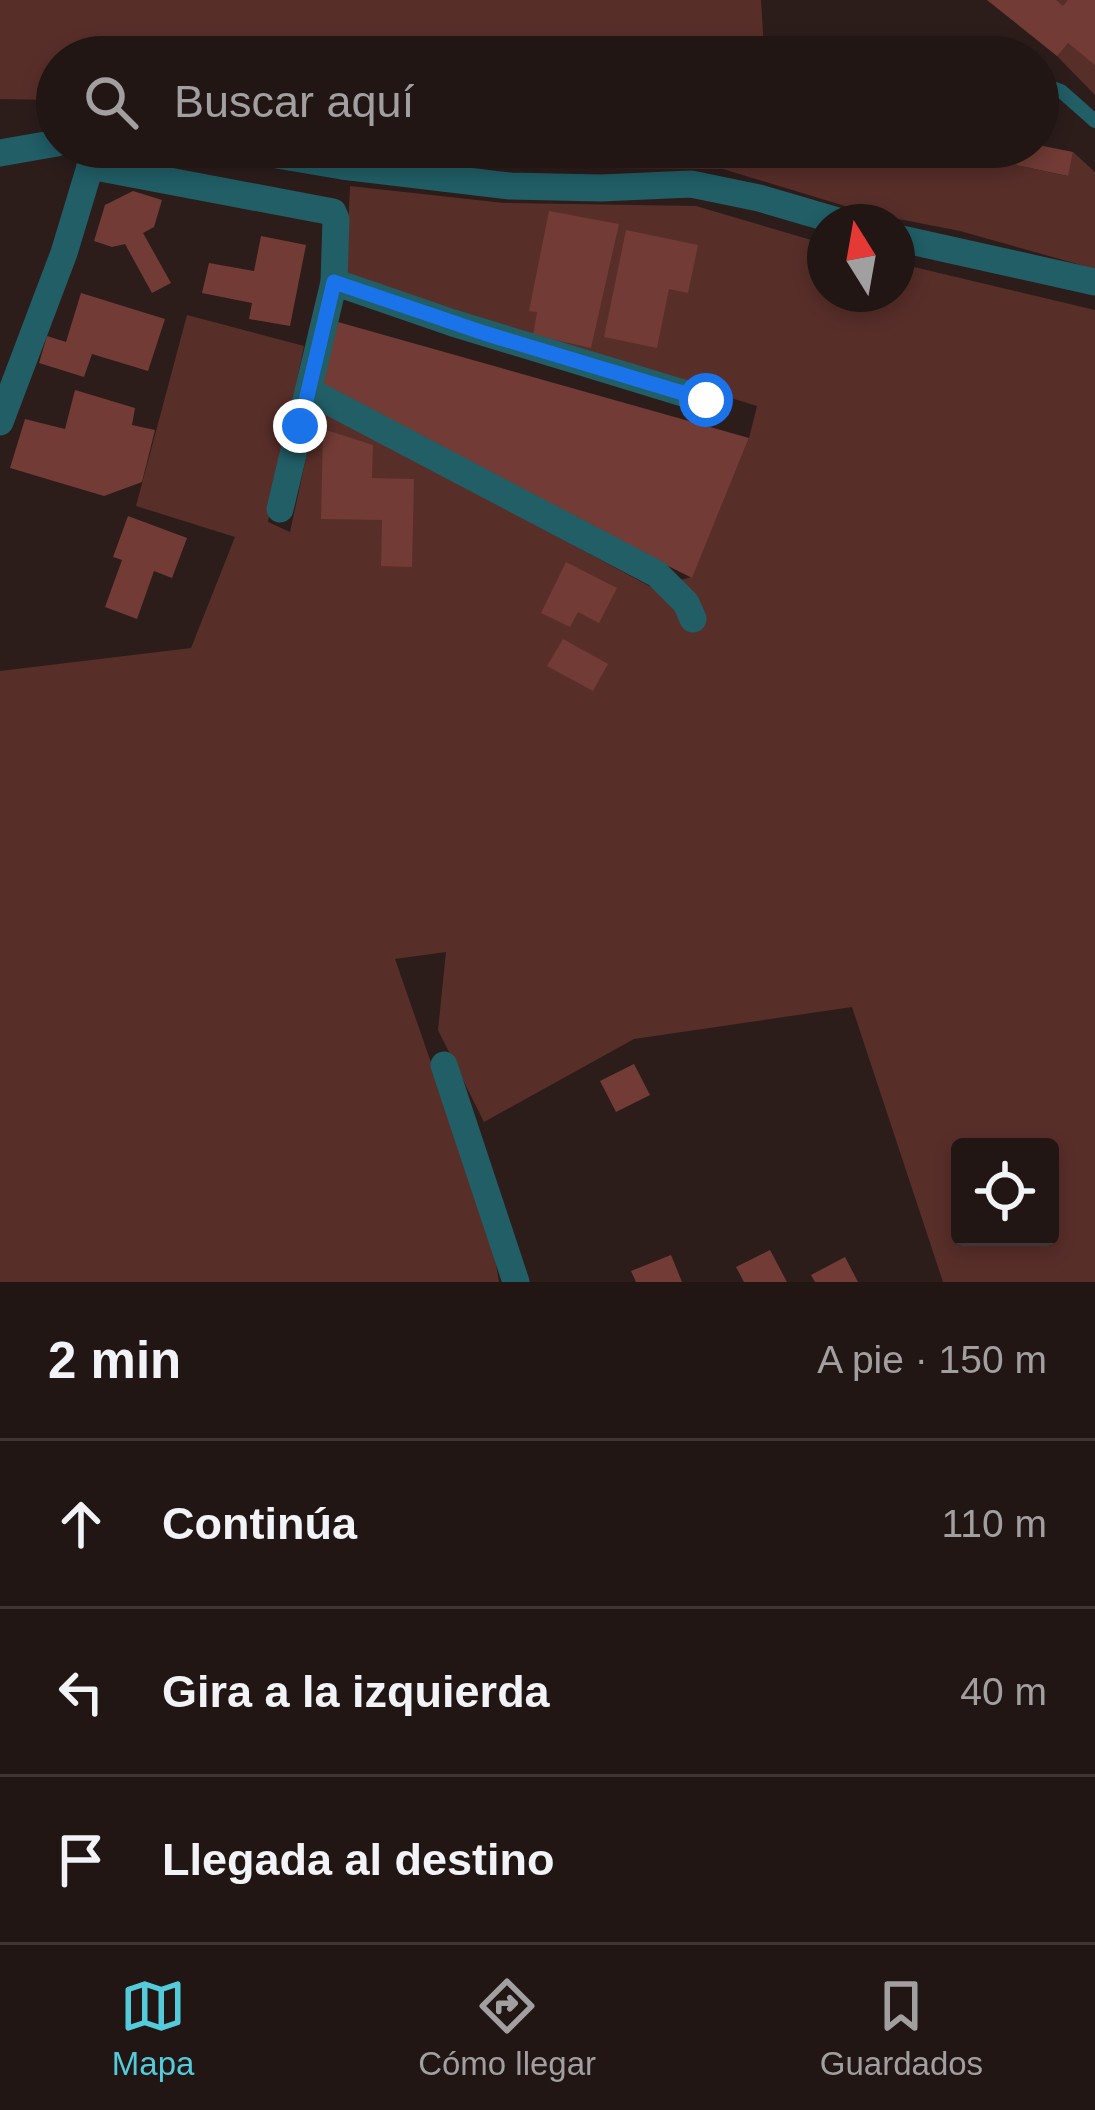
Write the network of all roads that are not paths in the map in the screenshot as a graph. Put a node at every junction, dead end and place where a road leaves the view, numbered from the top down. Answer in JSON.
{"nodes":[{"id":1,"x":1059,"y":90,"type":"edge"},
{"id":2,"x":1095,"y":121,"type":"edge"},
{"id":3,"x":36,"y":147,"type":"edge"},
{"id":4,"x":0,"y":153,"type":"edge"},
{"id":5,"x":89,"y":168,"type":"edge"},
{"id":6,"x":148,"y":168,"type":"edge"},
{"id":7,"x":359,"y":168,"type":"edge"},
{"id":8,"x":807,"y":212,"type":"edge"},
{"id":9,"x":915,"y":242,"type":"edge"},
{"id":10,"x":334,"y":282,"type":"junction"},
{"id":11,"x":1095,"y":282,"type":"edge"},
{"id":12,"x":309,"y":391,"type":"junction"},
{"id":13,"x":706,"y":400,"type":"dead end"},
{"id":14,"x":0,"y":422,"type":"edge"},
{"id":15,"x":280,"y":509,"type":"dead end"},
{"id":16,"x":694,"y":620,"type":"dead end"},
{"id":17,"x":444,"y":1065,"type":"dead end"},
{"id":18,"x":516,"y":1282,"type":"edge"}],
"edges":[{"from":1,"to":2,"type":"lane"},
{"from":3,"to":4,"type":"street"},
{"from":5,"to":14,"type":"street"},
{"from":6,"to":10,"type":"street"},
{"from":7,"to":8,"type":"street"},
{"from":9,"to":11,"type":"street"},
{"from":10,"to":12,"type":"street"},
{"from":10,"to":13,"type":"street"},
{"from":12,"to":15,"type":"street"},
{"from":12,"to":16,"type":"street"},
{"from":17,"to":18,"type":"street"}]}
